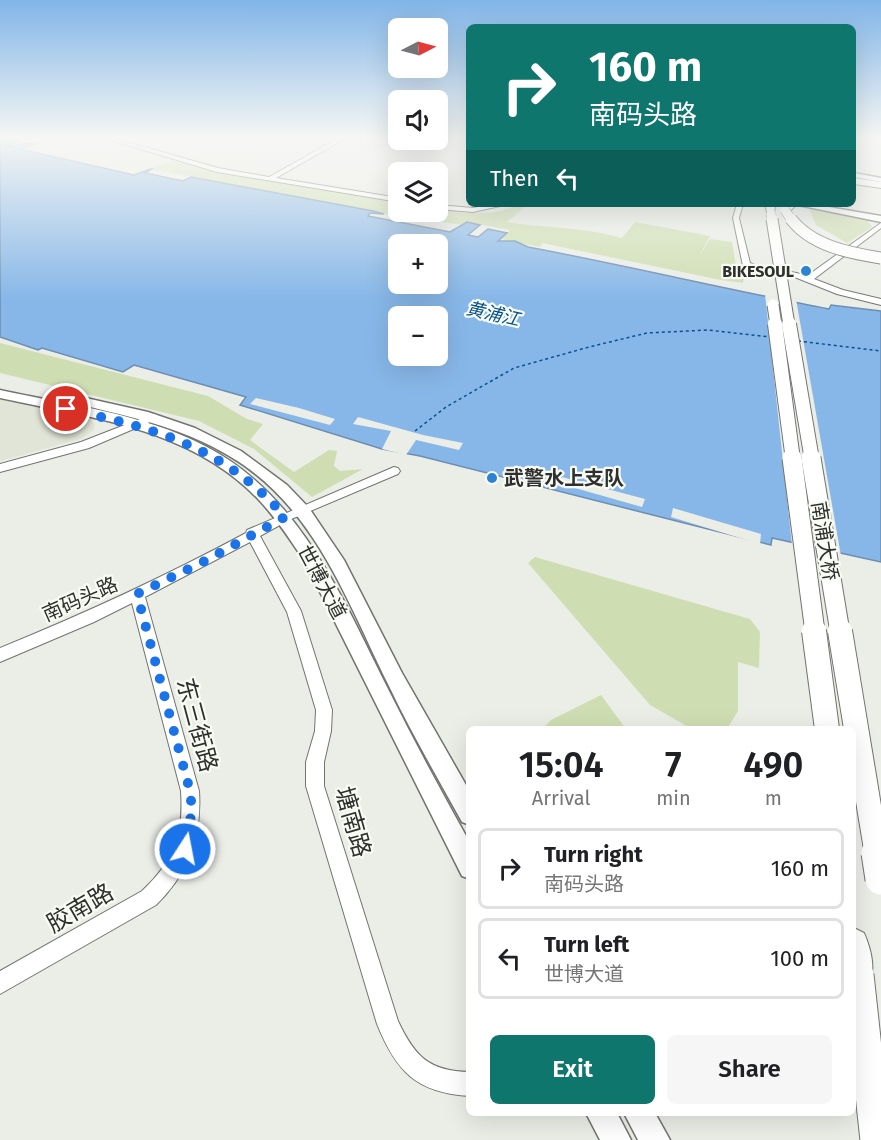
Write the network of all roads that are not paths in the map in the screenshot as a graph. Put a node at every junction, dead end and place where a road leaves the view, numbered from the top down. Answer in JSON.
{"nodes":[{"id":1,"x":351,"y":192,"type":"edge"},
{"id":2,"x":388,"y":198,"type":"edge"},
{"id":3,"x":490,"y":207,"type":"edge"},
{"id":4,"x":739,"y":207,"type":"edge"},
{"id":5,"x":759,"y":207,"type":"edge"},
{"id":6,"x":788,"y":207,"type":"edge"},
{"id":7,"x":789,"y":207,"type":"edge"},
{"id":8,"x":797,"y":207,"type":"edge"},
{"id":9,"x":801,"y":207,"type":"edge"},
{"id":10,"x":448,"y":208,"type":"edge"},
{"id":11,"x":881,"y":219,"type":"edge"},
{"id":12,"x":881,"y":225,"type":"edge"},
{"id":13,"x":881,"y":233,"type":"edge"},
{"id":14,"x":881,"y":255,"type":"edge"},
{"id":15,"x":809,"y":279,"type":"junction"},
{"id":16,"x":881,"y":302,"type":"edge"},
{"id":17,"x":0,"y":383,"type":"edge"},
{"id":18,"x":0,"y":394,"type":"edge"},
{"id":19,"x":153,"y":417,"type":"junction"},
{"id":20,"x":137,"y":425,"type":"junction"},
{"id":21,"x":0,"y":468,"type":"edge"},
{"id":22,"x":394,"y":471,"type":"dead end"},
{"id":23,"x":294,"y":513,"type":"junction"},
{"id":24,"x":252,"y":533,"type":"junction"},
{"id":25,"x":137,"y":594,"type":"junction"},
{"id":26,"x":0,"y":655,"type":"edge"},
{"id":27,"x":827,"y":726,"type":"edge"},
{"id":28,"x":466,"y":807,"type":"edge"},
{"id":29,"x":466,"y":859,"type":"edge"},
{"id":30,"x":176,"y":868,"type":"joint"},
{"id":31,"x":881,"y":879,"type":"edge"},
{"id":32,"x":856,"y":961,"type":"edge"},
{"id":33,"x":0,"y":983,"type":"edge"},
{"id":34,"x":466,"y":1084,"type":"edge"},
{"id":35,"x":881,"y":1104,"type":"edge"},
{"id":36,"x":603,"y":1116,"type":"edge"},
{"id":37,"x":616,"y":1140,"type":"edge"},
{"id":38,"x":859,"y":1140,"type":"edge"},
{"id":39,"x":876,"y":1140,"type":"edge"}],
"edges":[{"from":1,"to":2,"type":"street"},
{"from":3,"to":10,"type":"street"},
{"from":4,"to":15,"type":"street"},
{"from":5,"to":27,"type":"highway","name":"南浦大桥","bridge":true},
{"from":6,"to":31,"type":"highway","name":"南浦大桥","bridge":true},
{"from":7,"to":14,"type":"highway","bridge":true},
{"from":8,"to":14,"type":"highway"},
{"from":9,"to":11,"type":"main road"},
{"from":12,"to":15,"type":"street"},
{"from":13,"to":15,"type":"street"},
{"from":15,"to":16,"type":"street"},
{"from":17,"to":19,"type":"main road","name":"世博大道"},
{"from":18,"to":20,"type":"main road","name":"世博大道"},
{"from":19,"to":20,"type":"street"},
{"from":19,"to":23,"type":"main road","name":"世博大道"},
{"from":20,"to":21,"type":"street"},
{"from":20,"to":23,"type":"main road","name":"世博大道"},
{"from":22,"to":23,"type":"street","name":"南码头路"},
{"from":23,"to":24,"type":"street","name":"南码头路"},
{"from":23,"to":28,"type":"main road","name":"世博大道"},
{"from":23,"to":29,"type":"main road","name":"世博大道"},
{"from":24,"to":25,"type":"street","name":"南码头路"},
{"from":24,"to":34,"type":"street","name":"塘南路"},
{"from":25,"to":26,"type":"street","name":"南码头路"},
{"from":25,"to":30,"type":"street","name":"东三街路"},
{"from":30,"to":33,"type":"street","name":"胶南路"},
{"from":32,"to":39,"type":"highway","bridge":true},
{"from":35,"to":38,"type":"street"},
{"from":36,"to":37,"type":"main road"}]}
